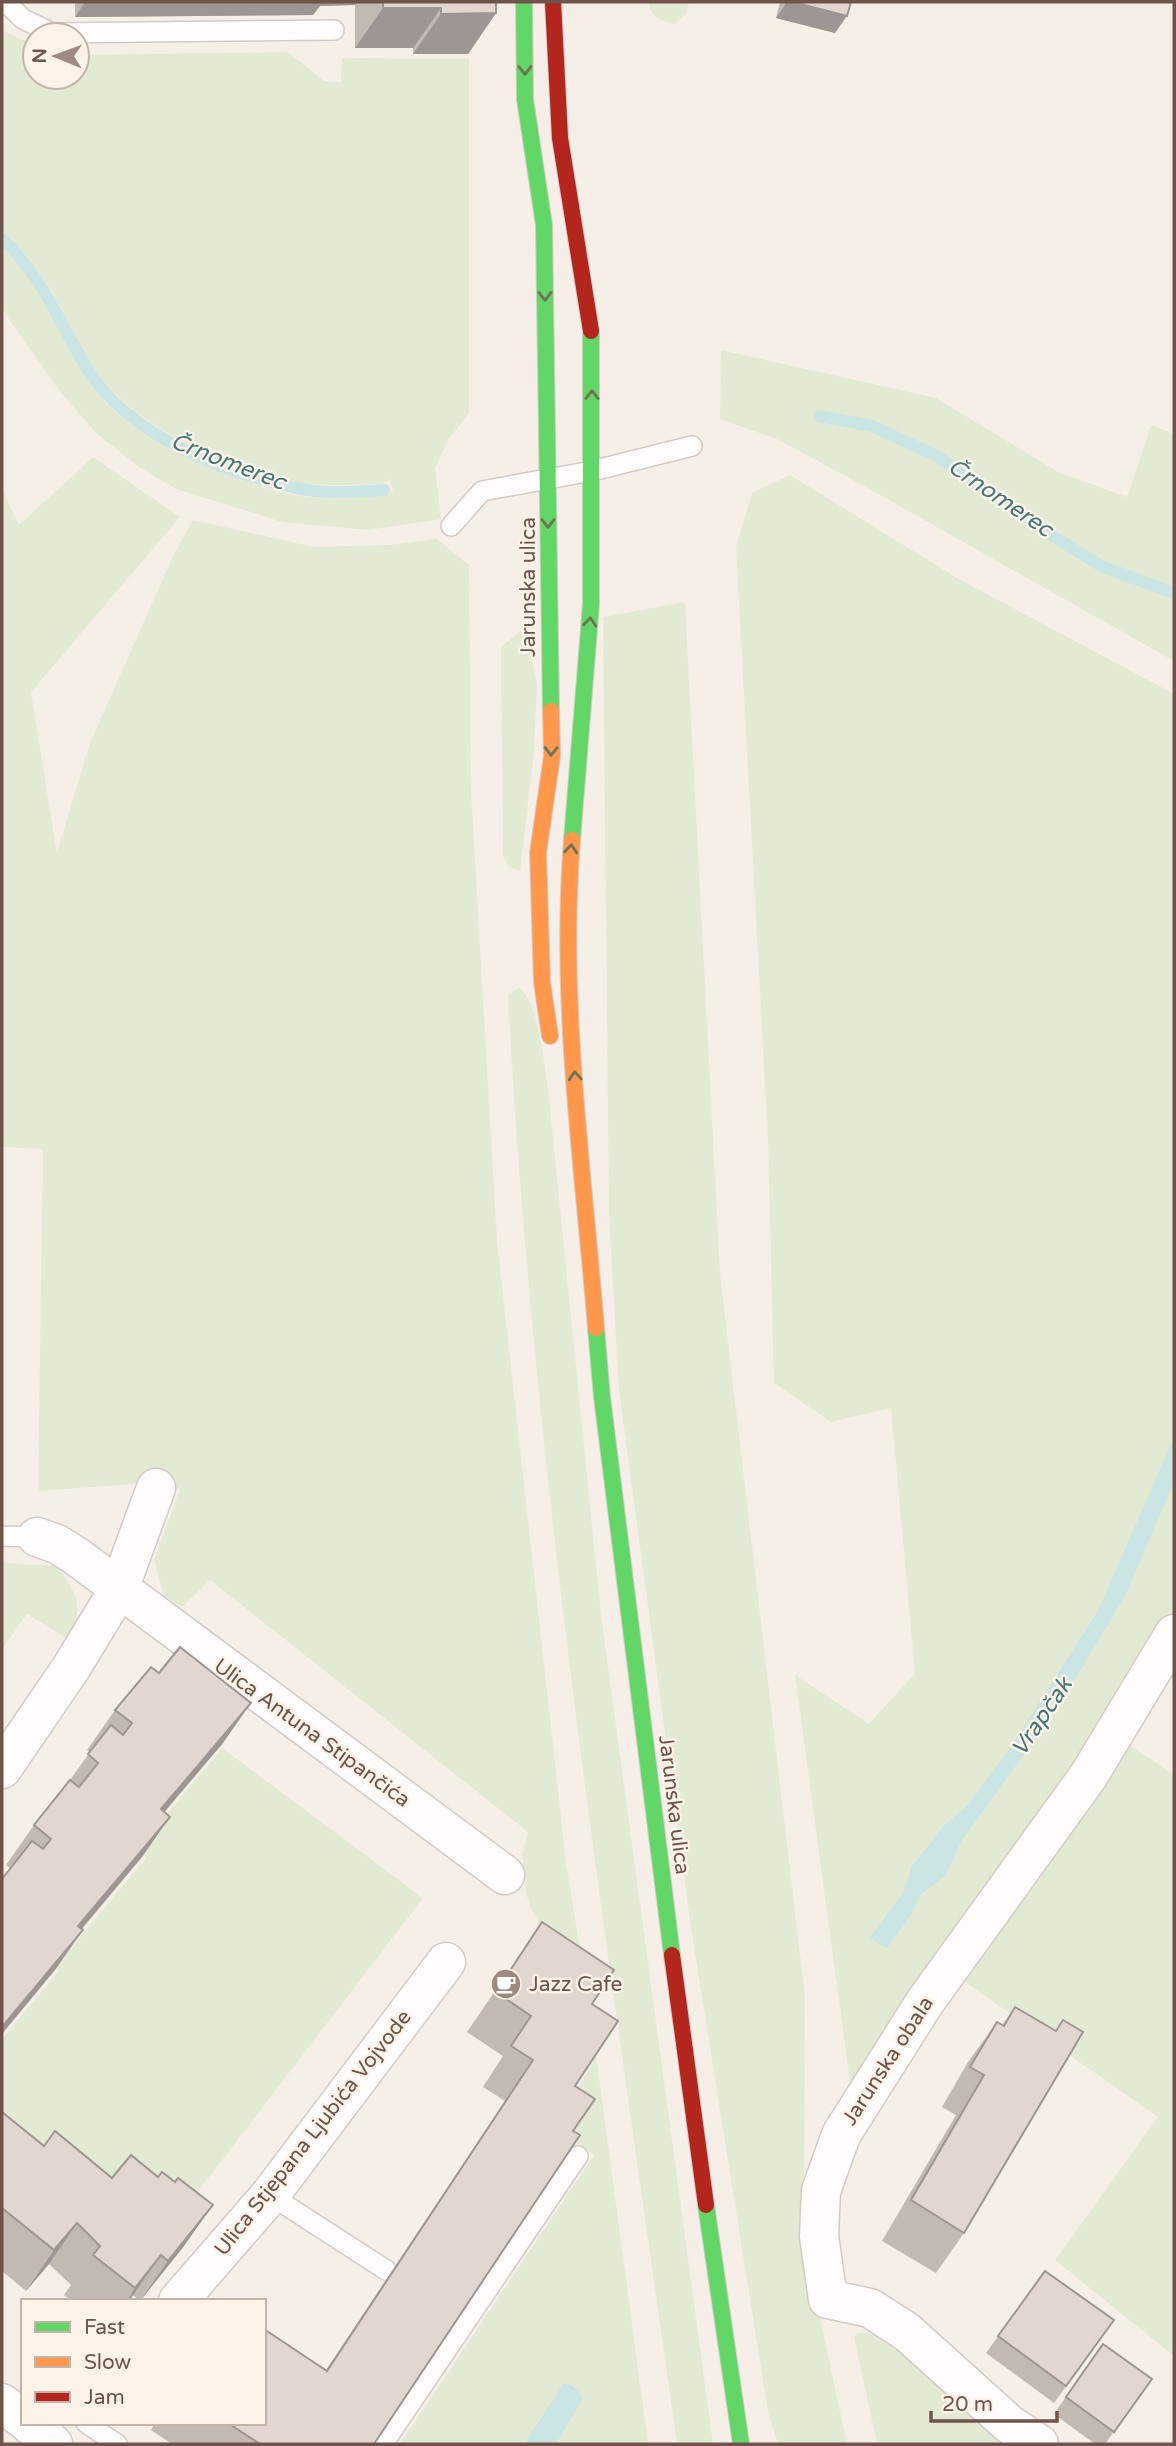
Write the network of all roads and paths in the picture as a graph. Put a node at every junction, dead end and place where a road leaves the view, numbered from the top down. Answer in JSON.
{"nodes":[{"id":1,"x":5,"y":2,"type":"edge"},
{"id":2,"x":524,"y":2,"type":"edge"},
{"id":3,"x":553,"y":2,"type":"edge"},
{"id":4,"x":334,"y":30,"type":"dead end"},
{"id":5,"x":692,"y":446,"type":"dead end"},
{"id":6,"x":592,"y":471,"type":"junction"},
{"id":7,"x":548,"y":478,"type":"junction"},
{"id":8,"x":451,"y":526,"type":"dead end"},
{"id":9,"x":554,"y":1059,"type":"dead end"},
{"id":10,"x":558,"y":1084,"type":"dead end"},
{"id":11,"x":581,"y":1169,"type":"junction"},
{"id":12,"x":156,"y":1488,"type":"dead end"},
{"id":13,"x":20,"y":1536,"type":"edge"},
{"id":14,"x":119,"y":1589,"type":"junction"},
{"id":15,"x":1174,"y":1634,"type":"edge"},
{"id":16,"x":2,"y":1769,"type":"edge"},
{"id":17,"x":505,"y":1875,"type":"dead end"},
{"id":18,"x":446,"y":1962,"type":"dead end"},
{"id":19,"x":578,"y":2155,"type":"edge"},
{"id":20,"x":270,"y":2195,"type":"junction"},
{"id":21,"x":386,"y":2270,"type":"dead end"},
{"id":22,"x":180,"y":2299,"type":"edge"},
{"id":23,"x":2,"y":2403,"type":"edge"},
{"id":24,"x":21,"y":2417,"type":"edge"},
{"id":25,"x":29,"y":2425,"type":"edge"},
{"id":26,"x":70,"y":2425,"type":"edge"},
{"id":27,"x":89,"y":2425,"type":"edge"},
{"id":28,"x":53,"y":2444,"type":"edge"},
{"id":29,"x":117,"y":2444,"type":"edge"},
{"id":30,"x":383,"y":2444,"type":"edge"},
{"id":31,"x":741,"y":2444,"type":"edge"},
{"id":32,"x":1039,"y":2444,"type":"edge"}],
"edges":[{"from":1,"to":4,"type":"lane"},
{"from":2,"to":7,"type":"street","name":"Jarunska ulica","one_way":true},
{"from":6,"to":3,"type":"street","name":"Jarunska ulica","one_way":true},
{"from":5,"to":6,"type":"lane"},
{"from":6,"to":7,"type":"lane"},
{"from":11,"to":6,"type":"street","name":"Jarunska ulica","one_way":true},
{"from":7,"to":8,"type":"lane"},
{"from":7,"to":9,"type":"street","name":"Jarunska ulica","one_way":true},
{"from":10,"to":11,"type":"street","name":"Jarunska ulica"},
{"from":11,"to":31,"type":"street","name":"Jarunska ulica"},
{"from":12,"to":14,"type":"street"},
{"from":13,"to":14,"type":"street","name":"Ulica Antuna Stipančića"},
{"from":14,"to":16,"type":"street"},
{"from":14,"to":17,"type":"street","name":"Ulica Antuna Stipančića"},
{"from":15,"to":32,"type":"street","name":"Jarunska obala"},
{"from":18,"to":20,"type":"street","name":"Ulica Stjepana Ljubića Vojvode"},
{"from":19,"to":30,"type":"lane"},
{"from":20,"to":21,"type":"lane"},
{"from":20,"to":22,"type":"street","name":"Ulica Stjepana Ljubića Vojvode"},
{"from":23,"to":24,"type":"street"},
{"from":25,"to":28,"type":"street"},
{"from":26,"to":28,"type":"street"},
{"from":27,"to":29,"type":"lane"}]}
